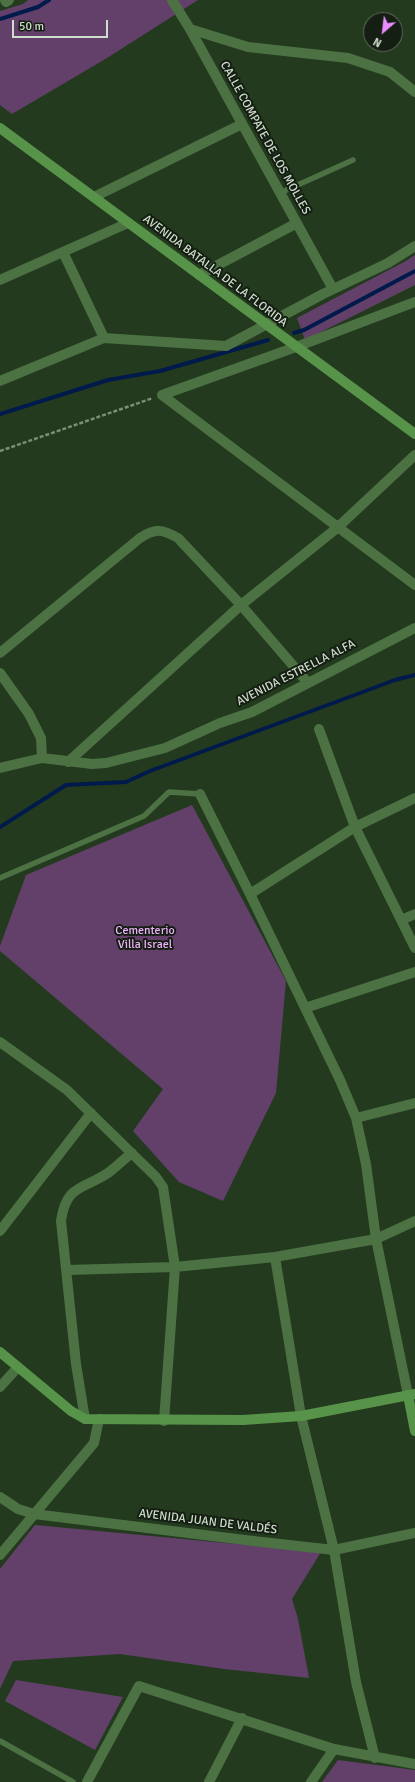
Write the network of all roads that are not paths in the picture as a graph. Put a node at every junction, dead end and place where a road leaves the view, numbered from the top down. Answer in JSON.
{"nodes":[{"id":1,"x":172,"y":0,"type":"edge"},
{"id":2,"x":190,"y":28,"type":"junction"},
{"id":3,"x":415,"y":92,"type":"edge"},
{"id":4,"x":242,"y":124,"type":"junction"},
{"id":5,"x":0,"y":128,"type":"edge"},
{"id":6,"x":353,"y":160,"type":"dead end"},
{"id":7,"x":280,"y":193,"type":"junction"},
{"id":8,"x":94,"y":197,"type":"junction"},
{"id":9,"x":128,"y":223,"type":"junction"},
{"id":10,"x":297,"y":223,"type":"junction"},
{"id":11,"x":415,"y":246,"type":"edge"},
{"id":12,"x":63,"y":252,"type":"junction"},
{"id":13,"x":198,"y":275,"type":"junction"},
{"id":14,"x":0,"y":280,"type":"edge"},
{"id":15,"x":333,"y":289,"type":"junction"},
{"id":16,"x":415,"y":302,"type":"edge"},
{"id":17,"x":265,"y":324,"type":"junction"},
{"id":18,"x":104,"y":338,"type":"junction"},
{"id":19,"x":296,"y":347,"type":"junction"},
{"id":20,"x":0,"y":381,"type":"edge"},
{"id":21,"x":415,"y":434,"type":"edge"},
{"id":22,"x":415,"y":455,"type":"edge"},
{"id":23,"x":337,"y":528,"type":"junction"},
{"id":24,"x":415,"y":585,"type":"edge"},
{"id":25,"x":241,"y":605,"type":"junction"},
{"id":26,"x":415,"y":628,"type":"edge"},
{"id":27,"x":0,"y":652,"type":"edge"},
{"id":28,"x":0,"y":672,"type":"edge"},
{"id":29,"x":308,"y":683,"type":"junction"},
{"id":30,"x":318,"y":729,"type":"dead end"},
{"id":31,"x":42,"y":758,"type":"junction"},
{"id":32,"x":68,"y":762,"type":"junction"},
{"id":33,"x":0,"y":768,"type":"edge"},
{"id":34,"x":200,"y":794,"type":"joint"},
{"id":35,"x":415,"y":798,"type":"edge"},
{"id":36,"x":355,"y":827,"type":"junction"},
{"id":37,"x":0,"y":878,"type":"edge"},
{"id":38,"x":250,"y":894,"type":"junction"},
{"id":39,"x":415,"y":914,"type":"edge"},
{"id":40,"x":401,"y":920,"type":"junction"},
{"id":41,"x":415,"y":948,"type":"edge"},
{"id":42,"x":415,"y":972,"type":"edge"},
{"id":43,"x":305,"y":1008,"type":"junction"},
{"id":44,"x":0,"y":1042,"type":"edge"},
{"id":45,"x":415,"y":1103,"type":"edge"},
{"id":46,"x":91,"y":1113,"type":"junction"},
{"id":47,"x":356,"y":1118,"type":"junction"},
{"id":48,"x":132,"y":1153,"type":"junction"},
{"id":49,"x":415,"y":1221,"type":"edge"},
{"id":50,"x":0,"y":1232,"type":"edge"},
{"id":51,"x":376,"y":1239,"type":"junction"},
{"id":52,"x":275,"y":1257,"type":"junction"},
{"id":53,"x":175,"y":1267,"type":"junction"},
{"id":54,"x":67,"y":1270,"type":"junction"},
{"id":55,"x":0,"y":1352,"type":"edge"},
{"id":56,"x":18,"y":1367,"type":"junction"},
{"id":57,"x":0,"y":1387,"type":"edge"},
{"id":58,"x":412,"y":1394,"type":"edge"},
{"id":59,"x":301,"y":1416,"type":"junction"},
{"id":60,"x":85,"y":1419,"type":"junction"},
{"id":61,"x":99,"y":1419,"type":"junction"},
{"id":62,"x":164,"y":1421,"type":"junction"},
{"id":63,"x":415,"y":1431,"type":"edge"},
{"id":64,"x":0,"y":1497,"type":"edge"},
{"id":65,"x":34,"y":1514,"type":"junction"},
{"id":66,"x":415,"y":1533,"type":"edge"},
{"id":67,"x":334,"y":1550,"type":"junction"},
{"id":68,"x":0,"y":1555,"type":"edge"},
{"id":69,"x":242,"y":1718,"type":"junction"},
{"id":70,"x":0,"y":1741,"type":"edge"},
{"id":71,"x":334,"y":1749,"type":"junction"},
{"id":72,"x":375,"y":1758,"type":"junction"},
{"id":73,"x":415,"y":1764,"type":"edge"},
{"id":74,"x":73,"y":1782,"type":"edge"},
{"id":75,"x":87,"y":1782,"type":"edge"},
{"id":76,"x":209,"y":1782,"type":"edge"},
{"id":77,"x":311,"y":1782,"type":"edge"}],
"edges":[{"from":1,"to":2,"type":"street","name":"CALLE COMPATE DE LOS MOLLES"},
{"from":2,"to":3,"type":"street"},
{"from":2,"to":4,"type":"street","name":"CALLE COMPATE DE LOS MOLLES"},
{"from":4,"to":7,"type":"street","name":"CALLE COMPATE DE LOS MOLLES"},
{"from":4,"to":8,"type":"street"},
{"from":5,"to":8,"type":"street","name":"AVENIDA BATALLA DE LA FLORIDA"},
{"from":6,"to":7,"type":"lane"},
{"from":7,"to":10,"type":"street","name":"CALLE COMPATE DE LOS MOLLES"},
{"from":8,"to":9,"type":"street","name":"AVENIDA BATALLA DE LA FLORIDA"},
{"from":9,"to":12,"type":"street"},
{"from":9,"to":13,"type":"street","name":"AVENIDA BATALLA DE LA FLORIDA"},
{"from":10,"to":13,"type":"street"},
{"from":10,"to":15,"type":"street","name":"CALLE COMPATE DE LOS MOLLES"},
{"from":11,"to":15,"type":"street"},
{"from":12,"to":14,"type":"street"},
{"from":12,"to":18,"type":"street"},
{"from":13,"to":17,"type":"street","name":"AVENIDA BATALLA DE LA FLORIDA"},
{"from":15,"to":17,"type":"street"},
{"from":16,"to":19,"type":"street"},
{"from":17,"to":18,"type":"street"},
{"from":17,"to":19,"type":"street","name":"AVENIDA BATALLA DE LA FLORIDA"},
{"from":18,"to":20,"type":"street"},
{"from":19,"to":21,"type":"street","name":"AVENIDA BATALLA DE LA FLORIDA"},
{"from":19,"to":23,"type":"street"},
{"from":22,"to":23,"type":"street"},
{"from":23,"to":24,"type":"street"},
{"from":23,"to":25,"type":"street"},
{"from":25,"to":27,"type":"street"},
{"from":25,"to":29,"type":"street"},
{"from":25,"to":32,"type":"street"},
{"from":26,"to":29,"type":"street","name":"AVENIDA ESTRELLA ALFA"},
{"from":28,"to":31,"type":"street"},
{"from":29,"to":32,"type":"street","name":"AVENIDA ESTRELLA ALFA"},
{"from":30,"to":36,"type":"street"},
{"from":31,"to":32,"type":"street","name":"AVENIDA ESTRELLA ALFA"},
{"from":31,"to":33,"type":"street","name":"AVENIDA ESTRELLA ALFA"},
{"from":34,"to":37,"type":"lane"},
{"from":34,"to":38,"type":"street"},
{"from":35,"to":36,"type":"street"},
{"from":36,"to":38,"type":"street"},
{"from":36,"to":40,"type":"street"},
{"from":38,"to":43,"type":"street"},
{"from":39,"to":40,"type":"street"},
{"from":40,"to":41,"type":"street"},
{"from":42,"to":43,"type":"street"},
{"from":43,"to":47,"type":"street"},
{"from":44,"to":46,"type":"street"},
{"from":45,"to":47,"type":"street"},
{"from":46,"to":48,"type":"street"},
{"from":46,"to":50,"type":"street"},
{"from":47,"to":51,"type":"street"},
{"from":48,"to":53,"type":"street"},
{"from":48,"to":54,"type":"street"},
{"from":49,"to":51,"type":"street"},
{"from":51,"to":52,"type":"street"},
{"from":51,"to":58,"type":"street"},
{"from":52,"to":53,"type":"street"},
{"from":52,"to":59,"type":"street"},
{"from":53,"to":54,"type":"street"},
{"from":53,"to":62,"type":"street"},
{"from":54,"to":60,"type":"street"},
{"from":55,"to":56,"type":"street"},
{"from":56,"to":57,"type":"street"},
{"from":56,"to":60,"type":"street"},
{"from":58,"to":59,"type":"street"},
{"from":58,"to":63,"type":"street"},
{"from":59,"to":62,"type":"street"},
{"from":59,"to":67,"type":"street"},
{"from":60,"to":61,"type":"street"},
{"from":61,"to":62,"type":"street"},
{"from":61,"to":65,"type":"street"},
{"from":64,"to":65,"type":"street","name":"AVENIDA JUAN DE VALDÉS"},
{"from":65,"to":67,"type":"street","name":"AVENIDA JUAN DE VALDÉS"},
{"from":65,"to":68,"type":"street"},
{"from":66,"to":67,"type":"street","name":"AVENIDA JUAN DE VALDÉS"},
{"from":67,"to":72,"type":"street"},
{"from":69,"to":71,"type":"street"},
{"from":69,"to":75,"type":"street"},
{"from":69,"to":76,"type":"street"},
{"from":70,"to":74,"type":"lane"},
{"from":71,"to":72,"type":"street"},
{"from":71,"to":77,"type":"street"},
{"from":72,"to":73,"type":"street"}]}
